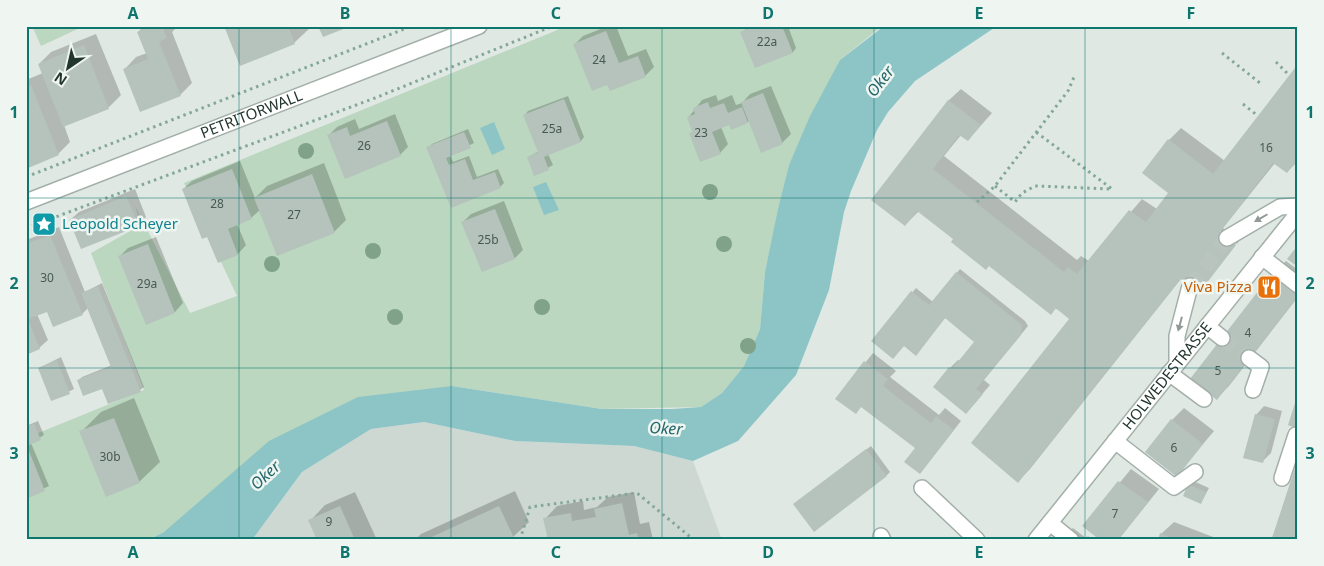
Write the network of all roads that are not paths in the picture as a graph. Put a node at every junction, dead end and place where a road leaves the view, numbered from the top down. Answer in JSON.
{"nodes":[{"id":1,"x":478,"y":26,"type":"edge"},
{"id":2,"x":26,"y":202,"type":"edge"},
{"id":3,"x":1298,"y":206,"type":"edge"},
{"id":4,"x":1298,"y":214,"type":"edge"},
{"id":5,"x":1227,"y":238,"type":"tunnel mouth"},
{"id":6,"x":1262,"y":257,"type":"junction"},
{"id":7,"x":1298,"y":285,"type":"edge"},
{"id":8,"x":1190,"y":286,"type":"tunnel mouth"},
{"id":9,"x":1207,"y":326,"type":"junction"},
{"id":10,"x":1222,"y":338,"type":"tunnel mouth"},
{"id":11,"x":1249,"y":358,"type":"tunnel mouth"},
{"id":12,"x":1173,"y":368,"type":"junction"},
{"id":13,"x":1253,"y":390,"type":"dead end"},
{"id":14,"x":1204,"y":399,"type":"dead end"},
{"id":15,"x":1298,"y":436,"type":"edge"},
{"id":16,"x":1115,"y":441,"type":"junction"},
{"id":17,"x":1195,"y":472,"type":"dead end"},
{"id":18,"x":1282,"y":478,"type":"dead end"},
{"id":19,"x":922,"y":488,"type":"dead end"},
{"id":20,"x":1050,"y":523,"type":"junction"},
{"id":21,"x":977,"y":540,"type":"edge"},
{"id":22,"x":1036,"y":540,"type":"edge"},
{"id":23,"x":1071,"y":540,"type":"edge"}],
"edges":[{"from":1,"to":2,"type":"street","name":"PETRITORWALL"},
{"from":3,"to":5,"type":"street","one_way":true},
{"from":4,"to":6,"type":"street","name":"HOLWEDESTRASSE"},
{"from":6,"to":7,"type":"street"},
{"from":6,"to":9,"type":"street","name":"HOLWEDESTRASSE"},
{"from":8,"to":12,"type":"street","one_way":true},
{"from":9,"to":10,"type":"street"},
{"from":9,"to":12,"type":"street","name":"HOLWEDESTRASSE"},
{"from":11,"to":13,"type":"street"},
{"from":12,"to":14,"type":"street"},
{"from":12,"to":16,"type":"street","name":"HOLWEDESTRASSE"},
{"from":15,"to":18,"type":"street"},
{"from":16,"to":17,"type":"street"},
{"from":16,"to":20,"type":"street","name":"HOLWEDESTRASSE"},
{"from":19,"to":21,"type":"street"},
{"from":20,"to":22,"type":"street","name":"HOLWEDESTRASSE"},
{"from":20,"to":23,"type":"street"}]}
